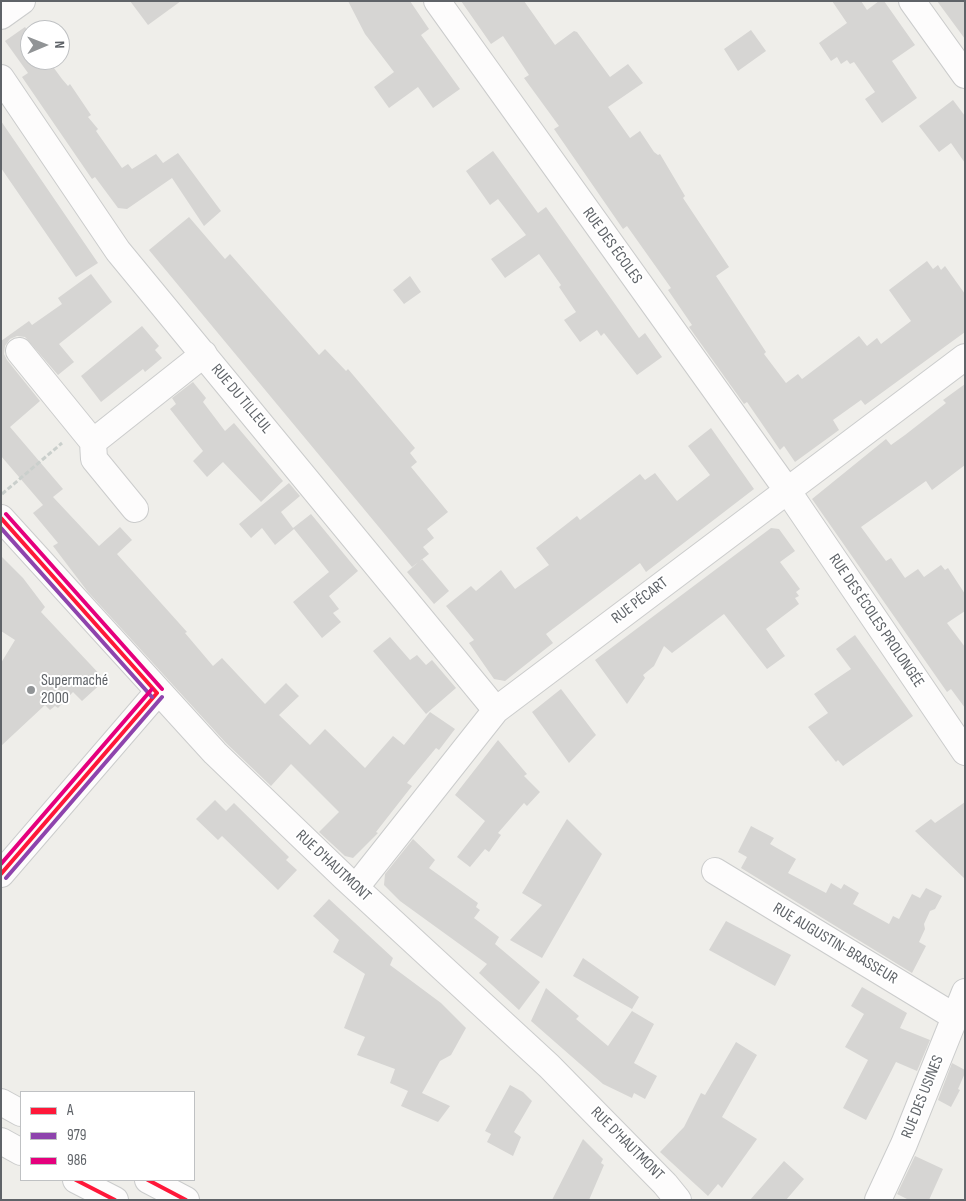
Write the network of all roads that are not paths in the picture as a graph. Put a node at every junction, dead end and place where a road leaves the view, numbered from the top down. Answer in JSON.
{"nodes":[{"id":1,"x":22,"y":1,"type":"edge"},
{"id":2,"x":437,"y":1,"type":"edge"},
{"id":3,"x":912,"y":1,"type":"edge"},
{"id":4,"x":1,"y":16,"type":"edge"},
{"id":5,"x":965,"y":75,"type":"edge"},
{"id":6,"x":1,"y":78,"type":"edge"},
{"id":7,"x":19,"y":351,"type":"dead end"},
{"id":8,"x":204,"y":354,"type":"junction"},
{"id":9,"x":965,"y":357,"type":"edge"},
{"id":10,"x":87,"y":434,"type":"junction"},
{"id":11,"x":787,"y":490,"type":"junction"},
{"id":12,"x":135,"y":509,"type":"dead end"},
{"id":13,"x":1,"y":518,"type":"edge"},
{"id":14,"x":157,"y":692,"type":"junction"},
{"id":15,"x":496,"y":710,"type":"junction"},
{"id":16,"x":965,"y":752,"type":"edge"},
{"id":17,"x":715,"y":872,"type":"dead end"},
{"id":18,"x":1,"y":874,"type":"edge"},
{"id":19,"x":356,"y":887,"type":"junction"},
{"id":20,"x":965,"y":992,"type":"edge"},
{"id":21,"x":955,"y":1017,"type":"junction"},
{"id":22,"x":1,"y":1102,"type":"edge"},
{"id":23,"x":20,"y":1112,"type":"edge"},
{"id":24,"x":1,"y":1142,"type":"edge"},
{"id":25,"x":20,"y":1152,"type":"edge"},
{"id":26,"x":78,"y":1181,"type":"edge"},
{"id":27,"x":150,"y":1181,"type":"edge"},
{"id":28,"x":115,"y":1200,"type":"edge"},
{"id":29,"x":186,"y":1200,"type":"edge"},
{"id":30,"x":678,"y":1200,"type":"edge"},
{"id":31,"x":878,"y":1200,"type":"edge"}],
"edges":[{"from":1,"to":4,"type":"street"},
{"from":2,"to":11,"type":"street","name":"RUE DES ÉCOLES"},
{"from":3,"to":5,"type":"street"},
{"from":6,"to":8,"type":"street","name":"RUE DU TILLEUL"},
{"from":7,"to":10,"type":"street"},
{"from":8,"to":10,"type":"street"},
{"from":8,"to":15,"type":"street","name":"RUE DU TILLEUL"},
{"from":9,"to":11,"type":"street","name":"RUE PÉCART"},
{"from":10,"to":12,"type":"street"},
{"from":11,"to":15,"type":"street","name":"RUE PÉCART"},
{"from":11,"to":16,"type":"street","name":"RUE DES ÉCOLES PROLONGÉE"},
{"from":13,"to":14,"type":"street","name":"RUE D'HAUTMONT"},
{"from":14,"to":18,"type":"street"},
{"from":14,"to":19,"type":"street","name":"RUE D'HAUTMONT"},
{"from":15,"to":19,"type":"street","name":"RUE PÉCART"},
{"from":17,"to":21,"type":"street","name":"RUE AUGUSTIN-BRASSEUR"},
{"from":19,"to":30,"type":"street","name":"RUE D'HAUTMONT"},
{"from":20,"to":21,"type":"street","name":"RUE DES USINES"},
{"from":21,"to":31,"type":"street","name":"RUE DES USINES"},
{"from":22,"to":23,"type":"street"},
{"from":24,"to":25,"type":"street"},
{"from":26,"to":28,"type":"street"},
{"from":27,"to":29,"type":"street"}]}
